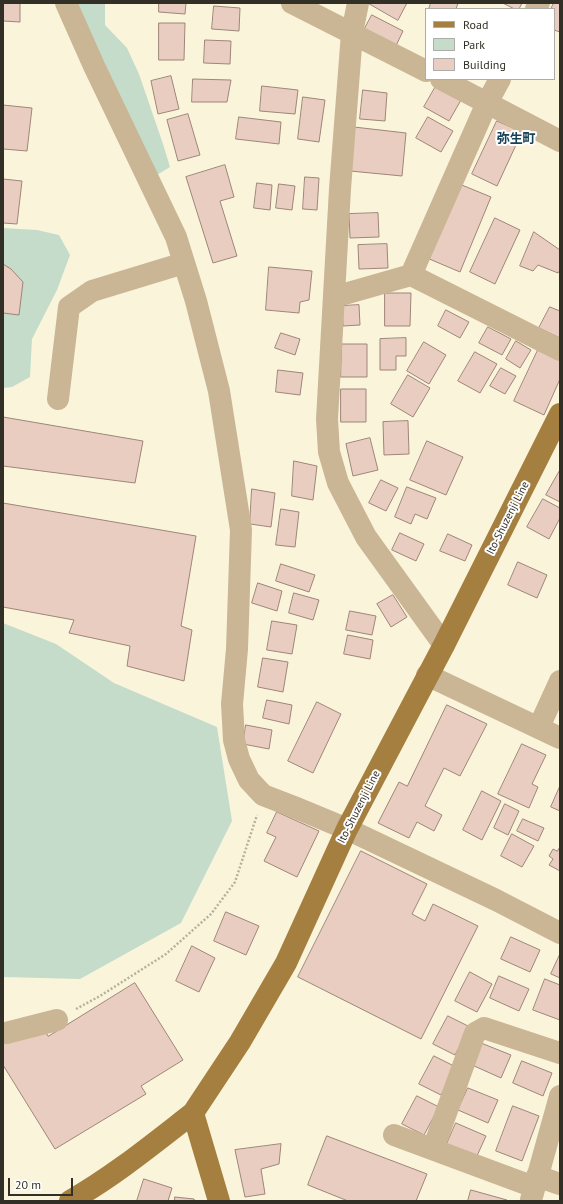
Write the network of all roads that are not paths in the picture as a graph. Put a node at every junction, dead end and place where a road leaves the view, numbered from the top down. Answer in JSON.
{"nodes":[{"id":1,"x":66,"y":3,"type":"edge"},
{"id":2,"x":292,"y":3,"type":"edge"},
{"id":3,"x":358,"y":3,"type":"edge"},
{"id":4,"x":352,"y":33,"type":"junction"},
{"id":5,"x":425,"y":70,"type":"edge"},
{"id":6,"x":443,"y":80,"type":"edge"},
{"id":7,"x":499,"y":80,"type":"edge"},
{"id":8,"x":487,"y":103,"type":"junction"},
{"id":9,"x":560,"y":141,"type":"edge"},
{"id":10,"x":184,"y":263,"type":"junction"},
{"id":11,"x":411,"y":274,"type":"junction"},
{"id":12,"x":334,"y":297,"type":"junction"},
{"id":13,"x":560,"y":350,"type":"edge"},
{"id":14,"x":58,"y":399,"type":"dead end"},
{"id":15,"x":560,"y":414,"type":"edge"},
{"id":16,"x":444,"y":645,"type":"junction"},
{"id":17,"x":427,"y":675,"type":"junction"},
{"id":18,"x":560,"y":681,"type":"edge"},
{"id":19,"x":539,"y":727,"type":"junction"},
{"id":20,"x":560,"y":738,"type":"edge"},
{"id":21,"x":347,"y":829,"type":"junction"},
{"id":22,"x":560,"y":933,"type":"edge"},
{"id":23,"x":57,"y":1020,"type":"road end"},
{"id":24,"x":3,"y":1033,"type":"edge"},
{"id":25,"x":560,"y":1053,"type":"edge"},
{"id":26,"x":560,"y":1096,"type":"edge"},
{"id":27,"x":193,"y":1113,"type":"junction"},
{"id":28,"x":394,"y":1135,"type":"dead end"},
{"id":29,"x":433,"y":1149,"type":"junction"},
{"id":30,"x":560,"y":1184,"type":"edge"},
{"id":31,"x":534,"y":1188,"type":"edge"},
{"id":32,"x":70,"y":1201,"type":"edge"},
{"id":33,"x":218,"y":1201,"type":"edge"}],
"edges":[{"from":1,"to":10,"type":"street"},
{"from":2,"to":4,"type":"street"},
{"from":3,"to":4,"type":"street"},
{"from":4,"to":5,"type":"street"},
{"from":4,"to":12,"type":"street"},
{"from":6,"to":8,"type":"street"},
{"from":7,"to":8,"type":"street"},
{"from":8,"to":9,"type":"street"},
{"from":8,"to":11,"type":"street"},
{"from":10,"to":14,"type":"street"},
{"from":10,"to":21,"type":"street"},
{"from":11,"to":12,"type":"street"},
{"from":11,"to":13,"type":"street"},
{"from":12,"to":16,"type":"street"},
{"from":15,"to":16,"type":"main road","name":"Ito-Shuzenji Line"},
{"from":16,"to":17,"type":"main road","name":"Ito-Shuzenji Line"},
{"from":17,"to":19,"type":"street"},
{"from":17,"to":21,"type":"main road","name":"Ito-Shuzenji Line"},
{"from":18,"to":19,"type":"street"},
{"from":19,"to":20,"type":"street"},
{"from":21,"to":22,"type":"street"},
{"from":21,"to":27,"type":"main road","name":"Ito-Shuzenji Line"},
{"from":23,"to":24,"type":"street"},
{"from":25,"to":29,"type":"street"},
{"from":26,"to":31,"type":"street"},
{"from":27,"to":32,"type":"main road","name":"Ito-Shuzenji Line"},
{"from":27,"to":33,"type":"main road"},
{"from":28,"to":29,"type":"street"},
{"from":29,"to":31,"type":"street"},
{"from":30,"to":31,"type":"street"}]}
